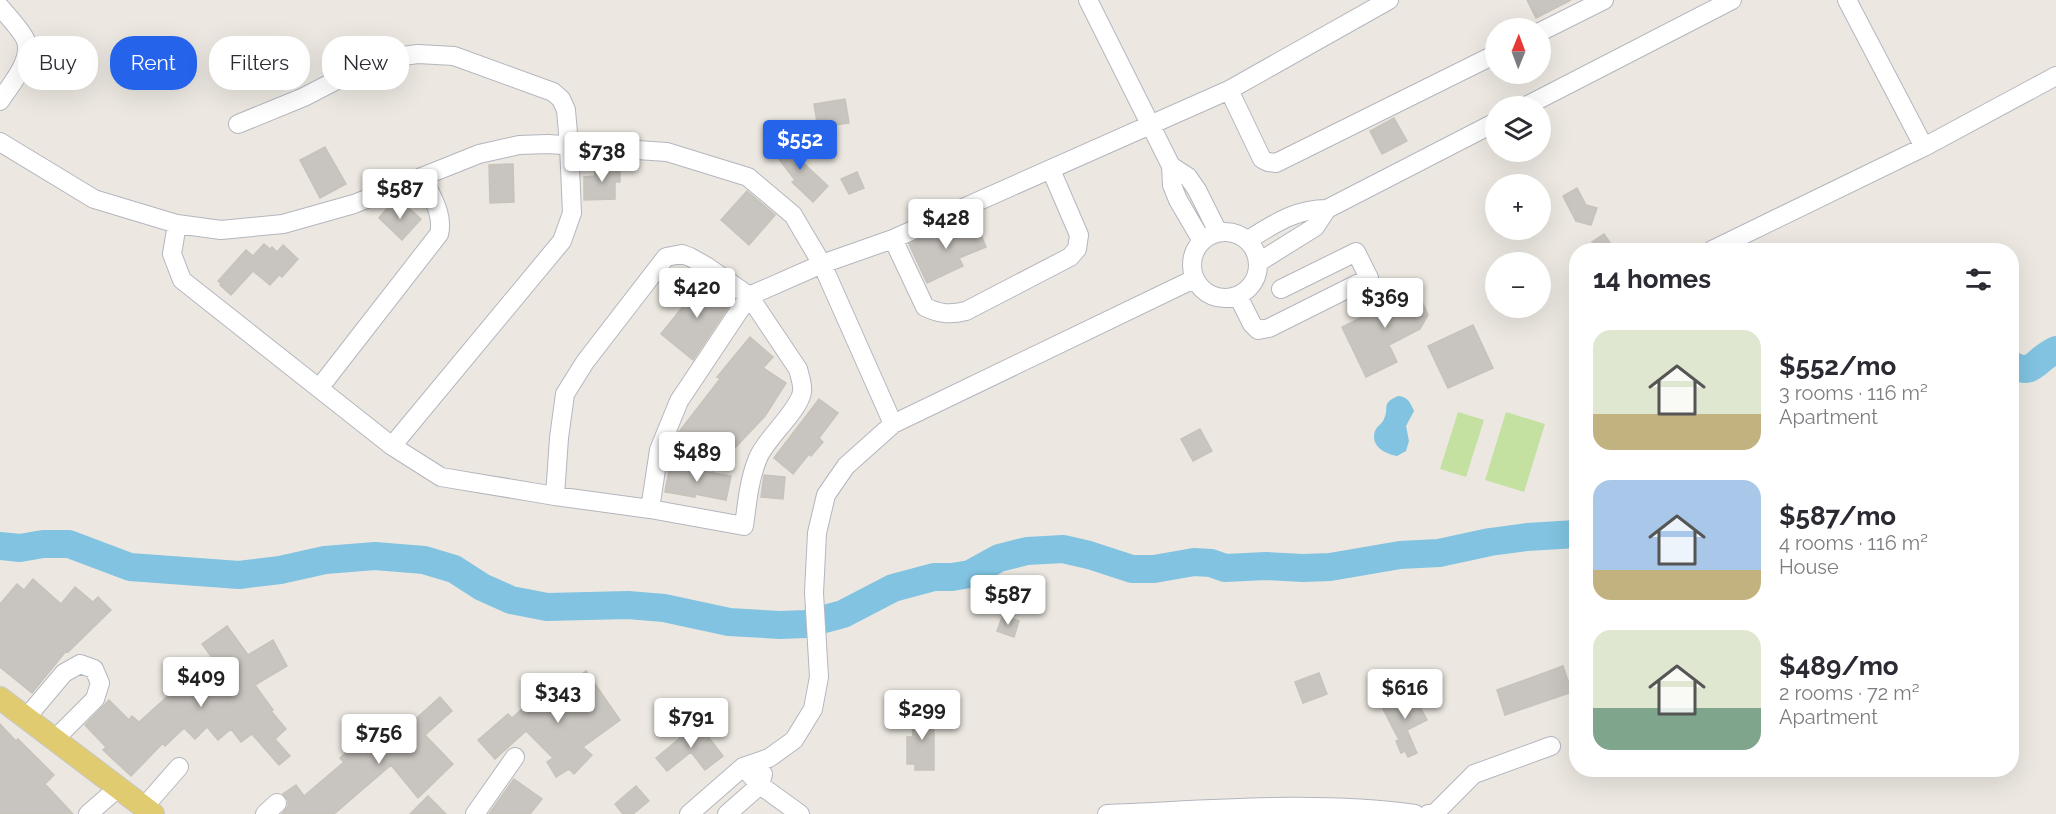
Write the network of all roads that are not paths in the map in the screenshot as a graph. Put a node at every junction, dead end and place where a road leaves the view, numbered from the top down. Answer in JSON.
{"nodes":[{"id":1,"x":1088,"y":0,"type":"edge"},
{"id":2,"x":1389,"y":0,"type":"edge"},
{"id":3,"x":1604,"y":0,"type":"edge"},
{"id":4,"x":1732,"y":0,"type":"edge"},
{"id":5,"x":1847,"y":0,"type":"edge"},
{"id":6,"x":0,"y":7,"type":"edge"},
{"id":7,"x":1551,"y":26,"type":"edge"},
{"id":8,"x":1485,"y":59,"type":"edge"},
{"id":9,"x":2056,"y":76,"type":"edge"},
{"id":10,"x":1229,"y":90,"type":"junction"},
{"id":11,"x":1545,"y":96,"type":"edge"},
{"id":12,"x":0,"y":101,"type":"edge"},
{"id":13,"x":238,"y":124,"type":"dead end"},
{"id":14,"x":1151,"y":126,"type":"junction"},
{"id":15,"x":1485,"y":128,"type":"edge"},
{"id":16,"x":0,"y":142,"type":"edge"},
{"id":17,"x":569,"y":145,"type":"junction"},
{"id":18,"x":1924,"y":147,"type":"junction"},
{"id":19,"x":1051,"y":170,"type":"junction"},
{"id":20,"x":423,"y":178,"type":"junction"},
{"id":21,"x":1327,"y":209,"type":"junction"},
{"id":22,"x":177,"y":224,"type":"junction"},
{"id":23,"x":1210,"y":237,"type":"junction"},
{"id":24,"x":893,"y":239,"type":"junction"},
{"id":25,"x":1248,"y":240,"type":"junction"},
{"id":26,"x":1726,"y":243,"type":"edge"},
{"id":27,"x":1259,"y":262,"type":"junction"},
{"id":28,"x":822,"y":264,"type":"junction"},
{"id":29,"x":1305,"y":278,"type":"junction"},
{"id":30,"x":1194,"y":279,"type":"junction"},
{"id":31,"x":1281,"y":289,"type":"dead end"},
{"id":32,"x":749,"y":296,"type":"junction"},
{"id":33,"x":1238,"y":296,"type":"junction"},
{"id":34,"x":1318,"y":303,"type":"junction"},
{"id":35,"x":320,"y":387,"type":"junction"},
{"id":36,"x":892,"y":424,"type":"junction"},
{"id":37,"x":392,"y":446,"type":"junction"},
{"id":38,"x":555,"y":496,"type":"junction"},
{"id":39,"x":650,"y":509,"type":"junction"},
{"id":40,"x":0,"y":698,"type":"edge"},
{"id":41,"x":26,"y":718,"type":"junction"},
{"id":42,"x":55,"y":740,"type":"junction"},
{"id":43,"x":1551,"y":746,"type":"dead end"},
{"id":44,"x":515,"y":757,"type":"dead end"},
{"id":45,"x":769,"y":758,"type":"junction"},
{"id":46,"x":180,"y":767,"type":"dead end"},
{"id":47,"x":743,"y":767,"type":"junction"},
{"id":48,"x":759,"y":785,"type":"junction"},
{"id":49,"x":118,"y":788,"type":"junction"},
{"id":50,"x":149,"y":811,"type":"edge"},
{"id":51,"x":88,"y":814,"type":"edge"},
{"id":52,"x":475,"y":814,"type":"edge"},
{"id":53,"x":689,"y":814,"type":"edge"},
{"id":54,"x":726,"y":814,"type":"edge"},
{"id":55,"x":800,"y":814,"type":"edge"},
{"id":56,"x":1107,"y":814,"type":"edge"},
{"id":57,"x":1415,"y":814,"type":"edge"},
{"id":58,"x":1428,"y":814,"type":"edge"}],
"edges":[{"from":1,"to":14,"type":"street"},
{"from":2,"to":10,"type":"street"},
{"from":3,"to":7,"type":"street"},
{"from":4,"to":11,"type":"street"},
{"from":5,"to":18,"type":"street"},
{"from":6,"to":12,"type":"street"},
{"from":8,"to":10,"type":"street"},
{"from":9,"to":18,"type":"street"},
{"from":10,"to":14,"type":"street"},
{"from":13,"to":17,"type":"street"},
{"from":14,"to":19,"type":"street"},
{"from":14,"to":23,"type":"street"},
{"from":15,"to":21,"type":"street"},
{"from":16,"to":22,"type":"street"},
{"from":17,"to":20,"type":"street"},
{"from":17,"to":28,"type":"street"},
{"from":17,"to":37,"type":"street"},
{"from":18,"to":26,"type":"street"},
{"from":19,"to":24,"type":"street"},
{"from":19,"to":24,"type":"street"},
{"from":20,"to":22,"type":"street"},
{"from":20,"to":35,"type":"street"},
{"from":21,"to":25,"type":"street"},
{"from":21,"to":27,"type":"street"},
{"from":22,"to":35,"type":"street"},
{"from":23,"to":25,"type":"street"},
{"from":23,"to":30,"type":"street"},
{"from":24,"to":28,"type":"street"},
{"from":25,"to":27,"type":"street"},
{"from":27,"to":33,"type":"street"},
{"from":28,"to":32,"type":"street"},
{"from":28,"to":36,"type":"street"},
{"from":29,"to":31,"type":"street"},
{"from":29,"to":34,"type":"street"},
{"from":29,"to":34,"type":"street"},
{"from":30,"to":33,"type":"street"},
{"from":30,"to":36,"type":"street"},
{"from":32,"to":38,"type":"street"},
{"from":32,"to":39,"type":"street"},
{"from":32,"to":39,"type":"street"},
{"from":33,"to":34,"type":"street"},
{"from":35,"to":37,"type":"street"},
{"from":36,"to":45,"type":"street"},
{"from":37,"to":38,"type":"street"},
{"from":38,"to":39,"type":"street"},
{"from":40,"to":41,"type":"main road"},
{"from":41,"to":42,"type":"main road"},
{"from":41,"to":42,"type":"street"},
{"from":42,"to":49,"type":"main road"},
{"from":43,"to":58,"type":"street"},
{"from":44,"to":52,"type":"street"},
{"from":45,"to":47,"type":"street"},
{"from":45,"to":48,"type":"street"},
{"from":46,"to":50,"type":"street"},
{"from":47,"to":48,"type":"street"},
{"from":47,"to":53,"type":"street"},
{"from":48,"to":54,"type":"street"},
{"from":48,"to":55,"type":"street"},
{"from":49,"to":50,"type":"main road"},
{"from":49,"to":51,"type":"street"},
{"from":56,"to":57,"type":"street"}]}
